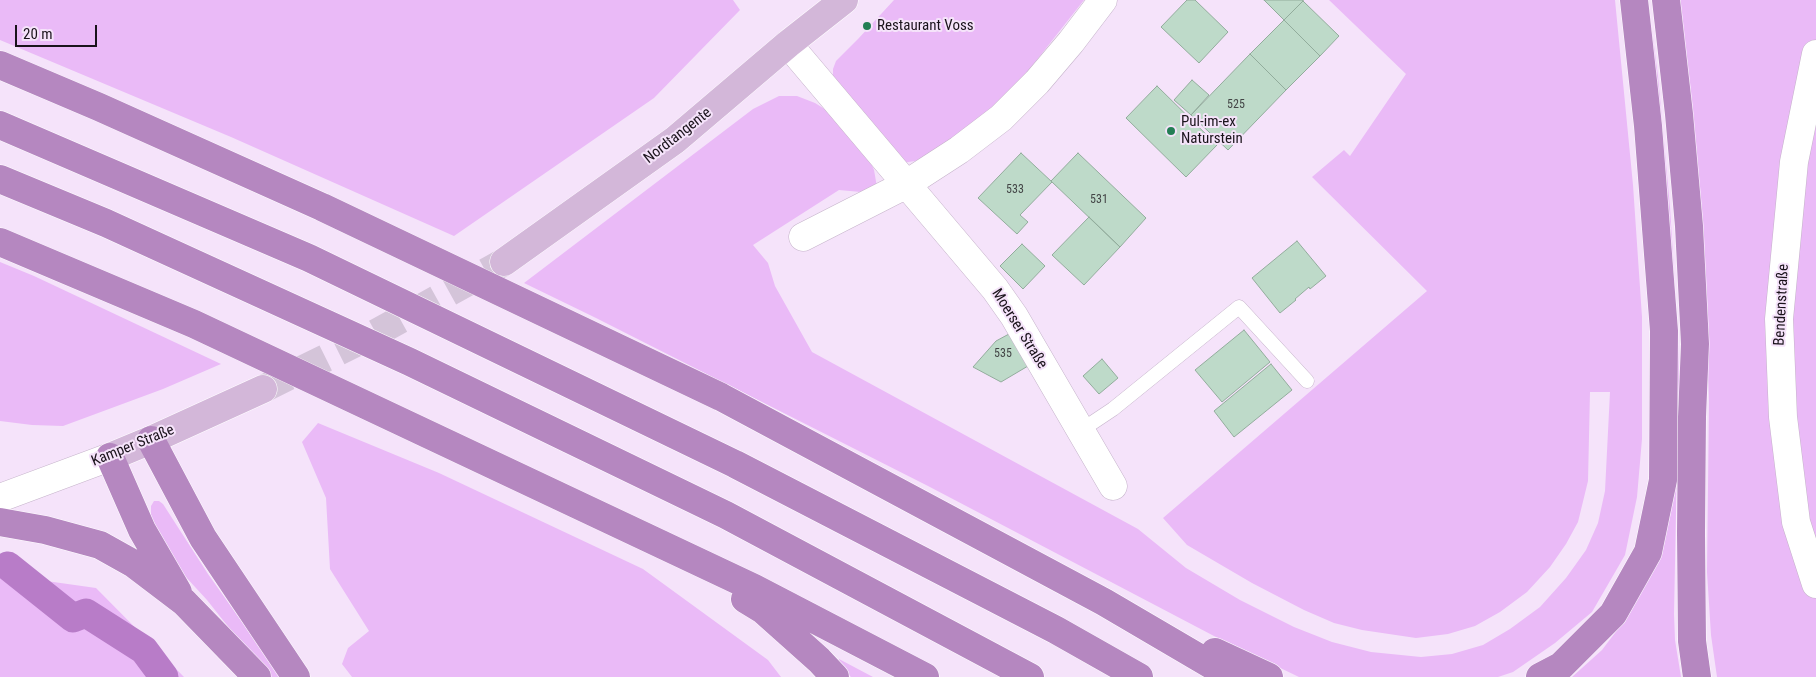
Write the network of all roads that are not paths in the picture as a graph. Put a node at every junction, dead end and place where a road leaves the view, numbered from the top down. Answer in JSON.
{"nodes":[{"id":1,"x":844,"y":0,"type":"edge"},
{"id":2,"x":1103,"y":0,"type":"edge"},
{"id":3,"x":1634,"y":0,"type":"edge"},
{"id":4,"x":1666,"y":0,"type":"edge"},
{"id":5,"x":788,"y":44,"type":"junction"},
{"id":6,"x":1816,"y":54,"type":"edge"},
{"id":7,"x":0,"y":65,"type":"edge"},
{"id":8,"x":0,"y":125,"type":"edge"},
{"id":9,"x":0,"y":179,"type":"edge"},
{"id":10,"x":905,"y":184,"type":"junction"},
{"id":11,"x":803,"y":237,"type":"dead end"},
{"id":12,"x":0,"y":242,"type":"edge"},
{"id":13,"x":504,"y":262,"type":"tunnel mouth"},
{"id":14,"x":1307,"y":381,"type":"dead end"},
{"id":15,"x":263,"y":389,"type":"tunnel mouth"},
{"id":16,"x":1080,"y":431,"type":"junction"},
{"id":17,"x":151,"y":440,"type":"junction"},
{"id":18,"x":110,"y":457,"type":"junction"},
{"id":19,"x":1113,"y":486,"type":"dead end"},
{"id":20,"x":0,"y":498,"type":"edge"},
{"id":21,"x":0,"y":522,"type":"edge"},
{"id":22,"x":625,"y":528,"type":"junction"},
{"id":23,"x":1816,"y":584,"type":"edge"},
{"id":24,"x":184,"y":602,"type":"junction"},
{"id":25,"x":1104,"y":602,"type":"junction"},
{"id":26,"x":257,"y":677,"type":"edge"},
{"id":27,"x":296,"y":677,"type":"edge"},
{"id":28,"x":834,"y":677,"type":"edge"},
{"id":29,"x":925,"y":677,"type":"edge"},
{"id":30,"x":1030,"y":677,"type":"edge"},
{"id":31,"x":1138,"y":677,"type":"edge"},
{"id":32,"x":1232,"y":677,"type":"edge"},
{"id":33,"x":1269,"y":677,"type":"edge"},
{"id":34,"x":1540,"y":677,"type":"edge"},
{"id":35,"x":1697,"y":677,"type":"edge"}],
"edges":[{"from":1,"to":5,"type":"main road","name":"Nordtangente"},
{"from":2,"to":10,"type":"street"},
{"from":3,"to":34,"type":"highway"},
{"from":4,"to":35,"type":"highway"},
{"from":5,"to":10,"type":"street","name":"Moerser Straße"},
{"from":5,"to":13,"type":"main road","name":"Nordtangente"},
{"from":6,"to":23,"type":"street","name":"Bendenstraße"},
{"from":7,"to":25,"type":"highway"},
{"from":8,"to":31,"type":"highway"},
{"from":9,"to":30,"type":"highway"},
{"from":10,"to":11,"type":"street"},
{"from":10,"to":16,"type":"street","name":"Moerser Straße"},
{"from":12,"to":22,"type":"highway"},
{"from":14,"to":16,"type":"lane"},
{"from":15,"to":17,"type":"main road","name":"Kamper Straße"},
{"from":16,"to":19,"type":"street","name":"Moerser Straße"},
{"from":17,"to":18,"type":"main road","name":"Kamper Straße"},
{"from":17,"to":27,"type":"highway"},
{"from":18,"to":20,"type":"street","name":"Kamper Straße"},
{"from":18,"to":24,"type":"highway"},
{"from":21,"to":24,"type":"highway"},
{"from":22,"to":28,"type":"highway"},
{"from":22,"to":29,"type":"highway"},
{"from":24,"to":26,"type":"highway"},
{"from":25,"to":32,"type":"highway"},
{"from":25,"to":33,"type":"highway"}]}
